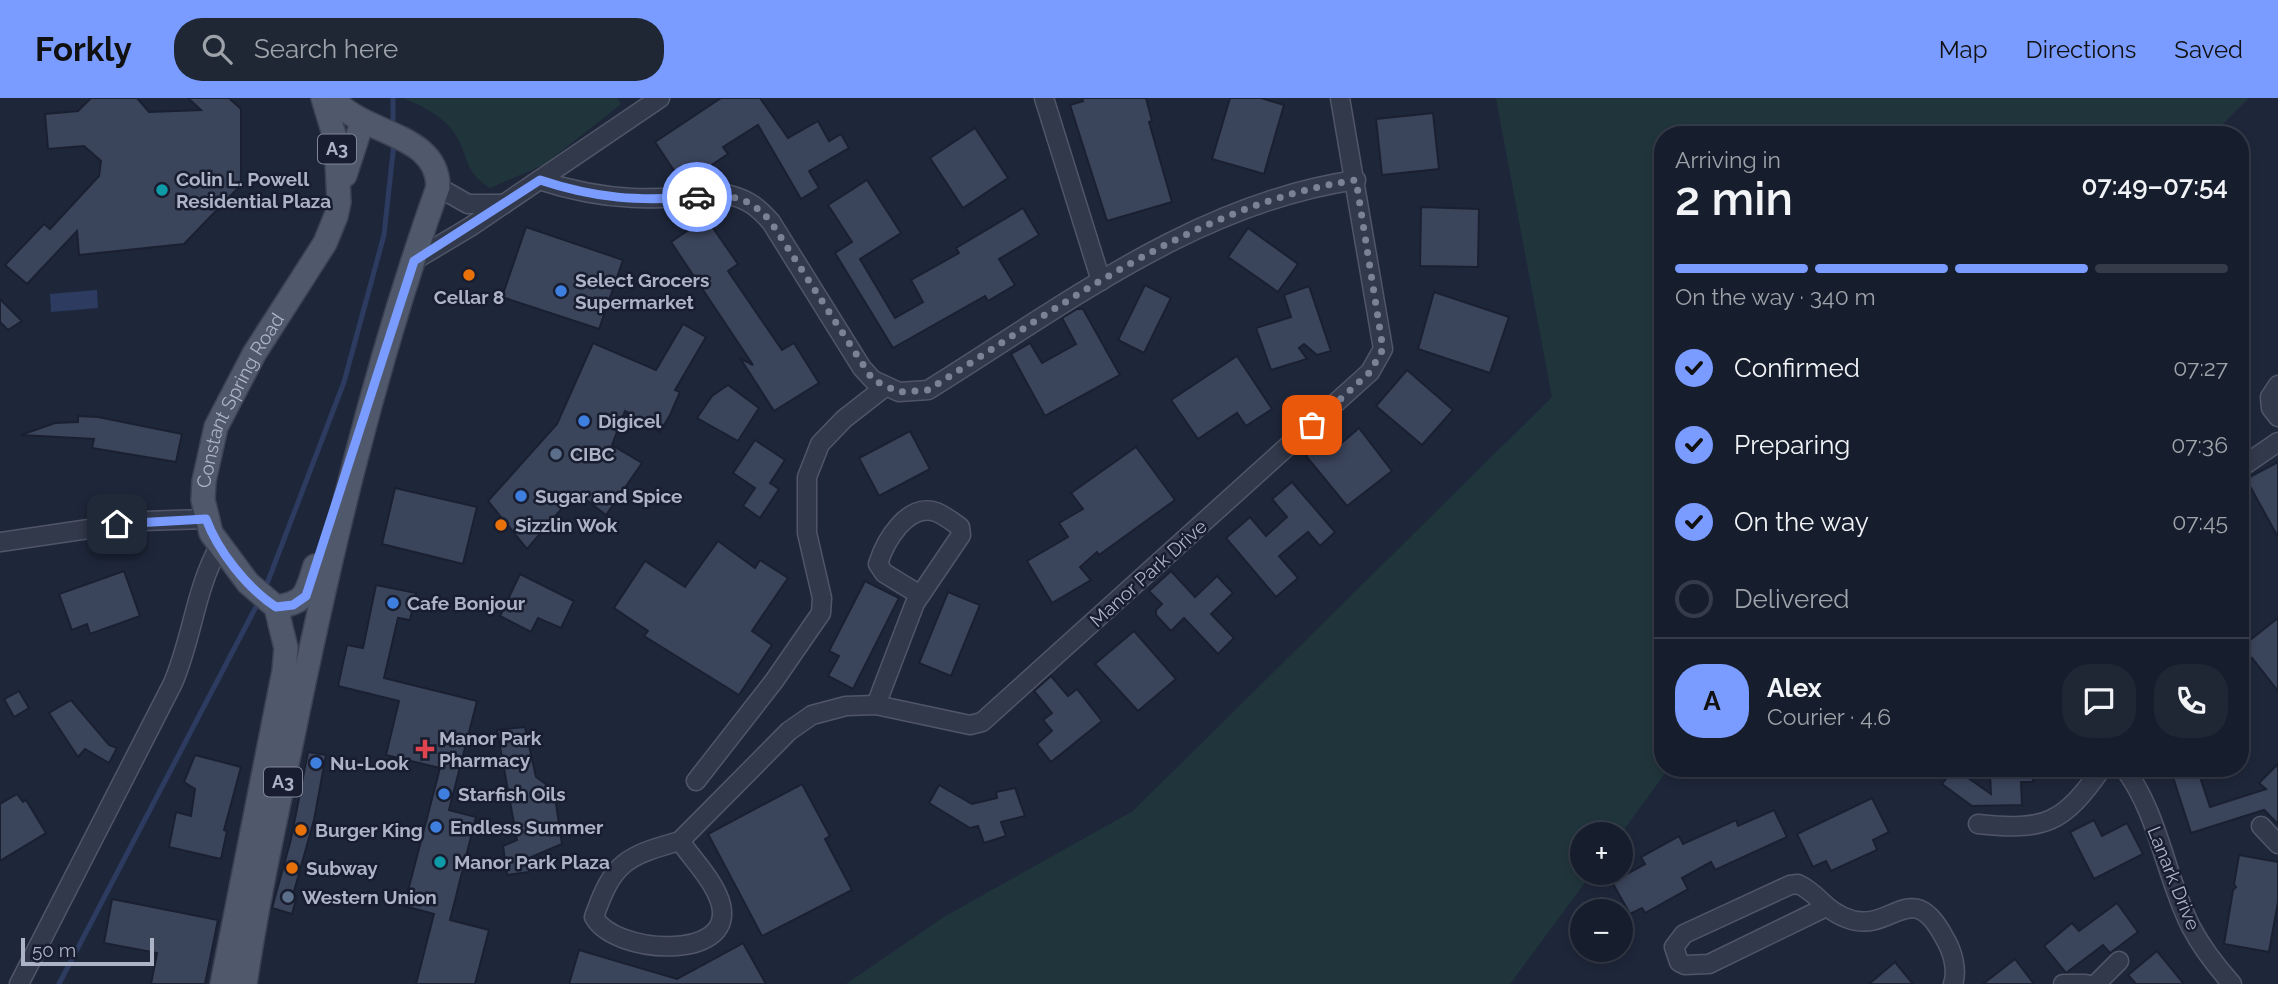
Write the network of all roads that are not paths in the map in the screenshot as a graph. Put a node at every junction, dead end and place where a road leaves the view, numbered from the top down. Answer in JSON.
{"nodes":[{"id":1,"x":323,"y":98,"type":"edge"},
{"id":2,"x":333,"y":98,"type":"edge"},
{"id":3,"x":660,"y":98,"type":"edge"},
{"id":4,"x":1044,"y":98,"type":"edge"},
{"id":5,"x":1340,"y":98,"type":"edge"},
{"id":6,"x":639,"y":104,"type":"edge"},
{"id":7,"x":374,"y":127,"type":"junction"},
{"id":8,"x":540,"y":180,"type":"junction"},
{"id":9,"x":1356,"y":180,"type":"junction"},
{"id":10,"x":438,"y":187,"type":"junction"},
{"id":11,"x":338,"y":202,"type":"junction"},
{"id":12,"x":503,"y":204,"type":"junction"},
{"id":13,"x":414,"y":261,"type":"junction"},
{"id":14,"x":1101,"y":281,"type":"junction"},
{"id":15,"x":377,"y":377,"type":"junction"},
{"id":16,"x":2278,"y":385,"type":"edge"},
{"id":17,"x":885,"y":387,"type":"junction"},
{"id":18,"x":2278,"y":417,"type":"edge"},
{"id":19,"x":2278,"y":442,"type":"edge"},
{"id":20,"x":2249,"y":457,"type":"edge"},
{"id":21,"x":206,"y":519,"type":"junction"},
{"id":22,"x":0,"y":523,"type":"edge"},
{"id":23,"x":6,"y":540,"type":"edge"},
{"id":24,"x":220,"y":545,"type":"junction"},
{"id":25,"x":920,"y":595,"type":"junction"},
{"id":26,"x":272,"y":605,"type":"junction"},
{"id":27,"x":876,"y":705,"type":"junction"},
{"id":28,"x":2096,"y":777,"type":"edge"},
{"id":29,"x":2130,"y":777,"type":"edge"},
{"id":30,"x":696,"y":781,"type":"dead end"},
{"id":31,"x":1978,"y":824,"type":"dead end"},
{"id":32,"x":2261,"y":825,"type":"dead end"},
{"id":33,"x":680,"y":841,"type":"junction"},
{"id":34,"x":2278,"y":844,"type":"edge"},
{"id":35,"x":1824,"y":908,"type":"junction"},
{"id":36,"x":2119,"y":961,"type":"dead end"},
{"id":37,"x":19,"y":984,"type":"edge"},
{"id":38,"x":222,"y":984,"type":"edge"},
{"id":39,"x":245,"y":984,"type":"edge"},
{"id":40,"x":1953,"y":984,"type":"edge"},
{"id":41,"x":2063,"y":984,"type":"edge"},
{"id":42,"x":2086,"y":984,"type":"edge"},
{"id":43,"x":2096,"y":984,"type":"edge"},
{"id":44,"x":2231,"y":984,"type":"edge"}],
"edges":[{"from":1,"to":11,"type":"main road","name":"Constant Spring Road","number":"A3"},
{"from":2,"to":7,"type":"main road","number":"A3"},
{"from":3,"to":6,"type":"street"},
{"from":4,"to":14,"type":"street"},
{"from":5,"to":9,"type":"street","name":"Manor Park Drive"},
{"from":6,"to":8,"type":"street"},
{"from":7,"to":10,"type":"main road","number":"A3"},
{"from":7,"to":11,"type":"main road"},
{"from":8,"to":12,"type":"street"},
{"from":8,"to":17,"type":"street"},
{"from":9,"to":14,"type":"street"},
{"from":9,"to":27,"type":"street","name":"Manor Park Drive"},
{"from":10,"to":12,"type":"street"},
{"from":10,"to":13,"type":"main road","number":"A3"},
{"from":11,"to":21,"type":"main road","name":"Constant Spring Road","number":"A3"},
{"from":12,"to":13,"type":"street"},
{"from":13,"to":15,"type":"main road","number":"A3"},
{"from":14,"to":17,"type":"street"},
{"from":15,"to":26,"type":"main road"},
{"from":15,"to":39,"type":"main road","number":"A3"},
{"from":16,"to":18,"type":"street"},
{"from":17,"to":30,"type":"street"},
{"from":19,"to":20,"type":"street"},
{"from":21,"to":23,"type":"street"},
{"from":21,"to":24,"type":"main road","name":"Constant Spring Road","number":"A3"},
{"from":22,"to":23,"type":"street"},
{"from":24,"to":26,"type":"main road","name":"Constant Spring Road","number":"A3"},
{"from":24,"to":37,"type":"street"},
{"from":25,"to":25,"type":"street"},
{"from":25,"to":27,"type":"street"},
{"from":26,"to":38,"type":"main road","number":"A3"},
{"from":27,"to":33,"type":"street","name":"Manor Park Drive"},
{"from":28,"to":31,"type":"street"},
{"from":29,"to":44,"type":"street","name":"Lanark Drive"},
{"from":32,"to":34,"type":"street"},
{"from":33,"to":33,"type":"street"},
{"from":35,"to":35,"type":"street"},
{"from":35,"to":40,"type":"street"},
{"from":36,"to":43,"type":"street"},
{"from":41,"to":42,"type":"street"}]}
